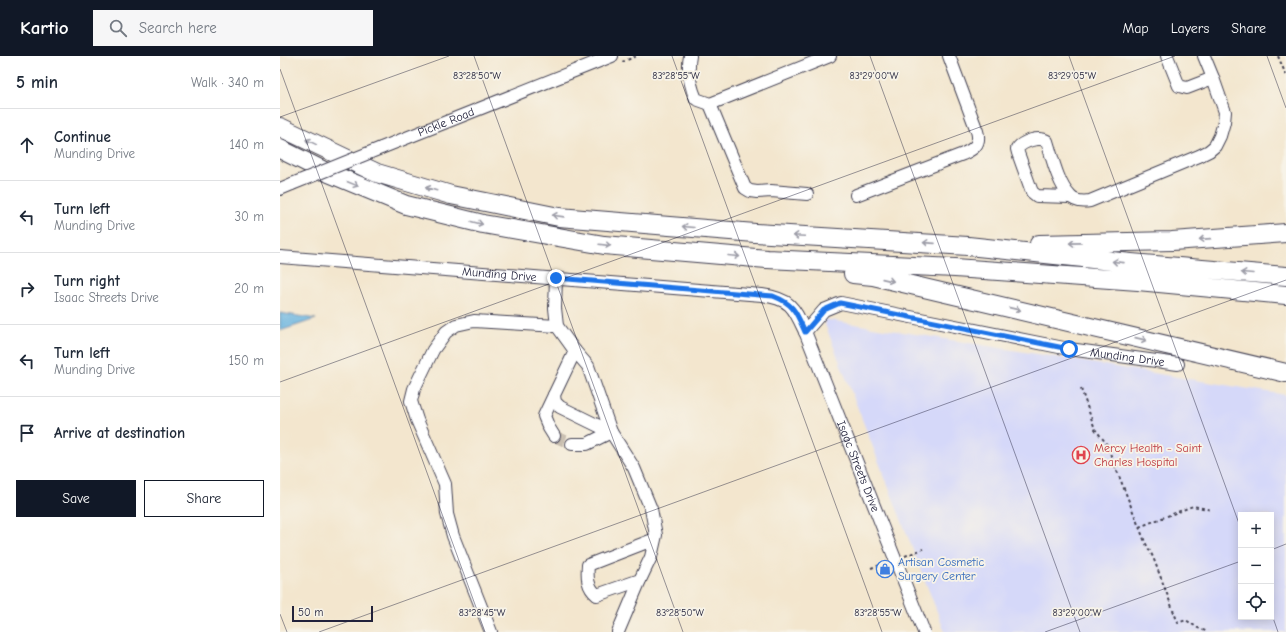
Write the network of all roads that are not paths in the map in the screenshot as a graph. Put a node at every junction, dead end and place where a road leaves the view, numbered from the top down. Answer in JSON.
{"nodes":[{"id":1,"x":612,"y":56,"type":"edge"},
{"id":2,"x":690,"y":56,"type":"edge"},
{"id":3,"x":830,"y":56,"type":"edge"},
{"id":4,"x":949,"y":56,"type":"edge"},
{"id":5,"x":1167,"y":56,"type":"edge"},
{"id":6,"x":1204,"y":56,"type":"edge"},
{"id":7,"x":596,"y":59,"type":"edge"},
{"id":8,"x":1213,"y":78,"type":"junction"},
{"id":9,"x":710,"y":104,"type":"junction"},
{"id":10,"x":280,"y":127,"type":"edge"},
{"id":11,"x":280,"y":149,"type":"edge"},
{"id":12,"x":280,"y":189,"type":"edge"},
{"id":13,"x":807,"y":194,"type":"dead end"},
{"id":14,"x":856,"y":195,"type":"dead end"},
{"id":15,"x":1070,"y":197,"type":"junction"},
{"id":16,"x":1286,"y":233,"type":"edge"},
{"id":17,"x":968,"y":246,"type":"junction"},
{"id":18,"x":280,"y":256,"type":"edge"},
{"id":19,"x":767,"y":259,"type":"junction"},
{"id":20,"x":1286,"y":276,"type":"edge"},
{"id":21,"x":556,"y":278,"type":"junction"},
{"id":22,"x":1286,"y":295,"type":"edge"},
{"id":23,"x":789,"y":303,"type":"joint"},
{"id":24,"x":557,"y":326,"type":"junction"},
{"id":25,"x":805,"y":332,"type":"junction"},
{"id":26,"x":575,"y":351,"type":"junction"},
{"id":27,"x":1178,"y":364,"type":"dead end"},
{"id":28,"x":1286,"y":373,"type":"edge"},
{"id":29,"x":554,"y":395,"type":"junction"},
{"id":30,"x":610,"y":432,"type":"junction"},
{"id":31,"x":554,"y":436,"type":"tunnel mouth"},
{"id":32,"x":572,"y":444,"type":"tunnel mouth"},
{"id":33,"x":655,"y":540,"type":"junction"},
{"id":34,"x":640,"y":580,"type":"junction"},
{"id":35,"x":490,"y":632,"type":"edge"},
{"id":36,"x":618,"y":632,"type":"edge"},
{"id":37,"x":924,"y":632,"type":"edge"}],
"edges":[{"from":1,"to":7,"type":"street","name":"Pickle Road"},
{"from":2,"to":9,"type":"street"},
{"from":3,"to":9,"type":"street"},
{"from":4,"to":14,"type":"street"},
{"from":5,"to":8,"type":"street"},
{"from":6,"to":8,"type":"street"},
{"from":7,"to":12,"type":"street","name":"Pickle Road","bridge":true},
{"from":8,"to":15,"type":"street"},
{"from":9,"to":13,"type":"street"},
{"from":17,"to":10,"type":"highway","one_way":true},
{"from":11,"to":19,"type":"highway","one_way":true},
{"from":15,"to":15,"type":"street"},
{"from":16,"to":17,"type":"highway","one_way":true},
{"from":20,"to":17,"type":"highway","one_way":true},
{"from":18,"to":21,"type":"street","name":"Munding Drive"},
{"from":19,"to":22,"type":"highway"},
{"from":19,"to":28,"type":"highway","one_way":true},
{"from":21,"to":23,"type":"street","name":"Munding Drive"},
{"from":21,"to":24,"type":"street"},
{"from":23,"to":25,"type":"street","name":"Isaac Streets Drive"},
{"from":24,"to":26,"type":"street"},
{"from":24,"to":35,"type":"street"},
{"from":25,"to":27,"type":"street","name":"Munding Drive"},
{"from":25,"to":37,"type":"street","name":"Isaac Streets Drive"},
{"from":26,"to":29,"type":"street"},
{"from":26,"to":30,"type":"street"},
{"from":29,"to":30,"type":"street"},
{"from":29,"to":31,"type":"street"},
{"from":30,"to":32,"type":"street"},
{"from":30,"to":33,"type":"street"},
{"from":33,"to":34,"type":"street"},
{"from":33,"to":34,"type":"street"},
{"from":34,"to":36,"type":"street"}]}
